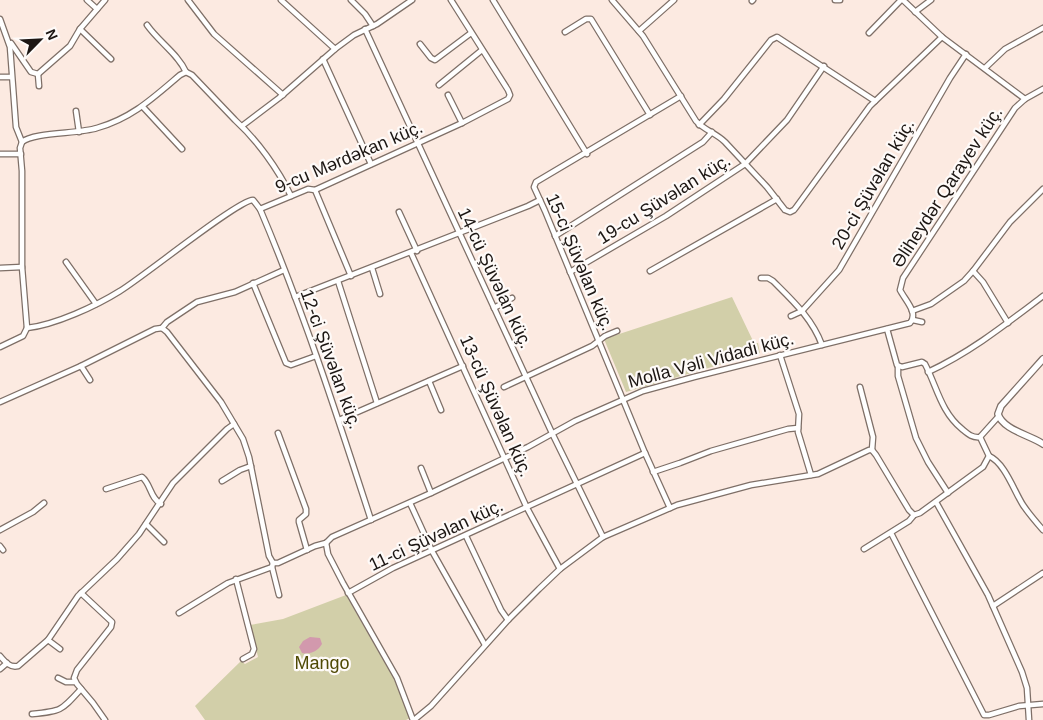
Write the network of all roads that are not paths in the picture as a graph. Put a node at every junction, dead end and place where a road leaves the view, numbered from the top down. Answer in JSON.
{"nodes":[{"id":1,"x":87,"y":0,"type":"edge"},
{"id":2,"x":105,"y":0,"type":"edge"},
{"id":3,"x":188,"y":0,"type":"edge"},
{"id":4,"x":281,"y":0,"type":"edge"},
{"id":5,"x":350,"y":0,"type":"edge"},
{"id":6,"x":412,"y":0,"type":"edge"},
{"id":7,"x":451,"y":0,"type":"edge"},
{"id":8,"x":493,"y":0,"type":"edge"},
{"id":9,"x":612,"y":0,"type":"edge"},
{"id":10,"x":674,"y":0,"type":"edge"},
{"id":11,"x":835,"y":0,"type":"edge"},
{"id":12,"x":840,"y":0,"type":"edge"},
{"id":13,"x":902,"y":0,"type":"edge"},
{"id":14,"x":931,"y":0,"type":"edge"},
{"id":15,"x":97,"y":9,"type":"junction"},
{"id":16,"x":915,"y":12,"type":"junction"},
{"id":17,"x":0,"y":19,"type":"edge"},
{"id":18,"x":147,"y":26,"type":"dead end"},
{"id":19,"x":373,"y":26,"type":"junction"},
{"id":20,"x":1043,"y":28,"type":"edge"},
{"id":21,"x":80,"y":29,"type":"junction"},
{"id":22,"x":365,"y":29,"type":"junction"},
{"id":23,"x":639,"y":31,"type":"junction"},
{"id":24,"x":565,"y":32,"type":"dead end"},
{"id":25,"x":471,"y":33,"type":"junction"},
{"id":26,"x":869,"y":33,"type":"dead end"},
{"id":27,"x":942,"y":37,"type":"junction"},
{"id":28,"x":8,"y":38,"type":"junction"},
{"id":29,"x":420,"y":44,"type":"dead end"},
{"id":30,"x":335,"y":49,"type":"junction"},
{"id":31,"x":482,"y":50,"type":"junction"},
{"id":32,"x":966,"y":54,"type":"junction"},
{"id":33,"x":21,"y":59,"type":"junction"},
{"id":34,"x":111,"y":59,"type":"dead end"},
{"id":35,"x":323,"y":59,"type":"junction"},
{"id":36,"x":12,"y":63,"type":"junction"},
{"id":37,"x":824,"y":66,"type":"junction"},
{"id":38,"x":985,"y":68,"type":"junction"},
{"id":39,"x":186,"y":72,"type":"junction"},
{"id":40,"x":38,"y":74,"type":"junction"},
{"id":41,"x":11,"y":76,"type":"junction"},
{"id":42,"x":0,"y":77,"type":"edge"},
{"id":43,"x":439,"y":85,"type":"dead end"},
{"id":44,"x":40,"y":86,"type":"dead end"},
{"id":45,"x":1043,"y":89,"type":"edge"},
{"id":46,"x":283,"y":95,"type":"junction"},
{"id":47,"x":448,"y":95,"type":"dead end"},
{"id":48,"x":682,"y":96,"type":"junction"},
{"id":49,"x":1025,"y":99,"type":"junction"},
{"id":50,"x":875,"y":101,"type":"junction"},
{"id":51,"x":143,"y":106,"type":"junction"},
{"id":52,"x":76,"y":111,"type":"dead end"},
{"id":53,"x":650,"y":116,"type":"junction"},
{"id":54,"x":462,"y":123,"type":"junction"},
{"id":55,"x":699,"y":124,"type":"junction"},
{"id":56,"x":242,"y":126,"type":"junction"},
{"id":57,"x":79,"y":132,"type":"junction"},
{"id":58,"x":712,"y":132,"type":"junction"},
{"id":59,"x":22,"y":142,"type":"junction"},
{"id":60,"x":418,"y":143,"type":"junction"},
{"id":61,"x":182,"y":149,"type":"dead end"},
{"id":62,"x":0,"y":154,"type":"edge"},
{"id":63,"x":21,"y":154,"type":"junction"},
{"id":64,"x":587,"y":154,"type":"junction"},
{"id":65,"x":371,"y":164,"type":"junction"},
{"id":66,"x":745,"y":164,"type":"junction"},
{"id":67,"x":1043,"y":189,"type":"edge"},
{"id":68,"x":315,"y":190,"type":"junction"},
{"id":69,"x":291,"y":196,"type":"junction"},
{"id":70,"x":777,"y":199,"type":"junction"},
{"id":71,"x":540,"y":200,"type":"junction"},
{"id":72,"x":260,"y":209,"type":"junction"},
{"id":73,"x":399,"y":212,"type":"dead end"},
{"id":74,"x":459,"y":234,"type":"junction"},
{"id":75,"x":555,"y":236,"type":"junction"},
{"id":76,"x":417,"y":251,"type":"junction"},
{"id":77,"x":411,"y":253,"type":"junction"},
{"id":78,"x":66,"y":262,"type":"dead end"},
{"id":79,"x":0,"y":268,"type":"edge"},
{"id":80,"x":22,"y":268,"type":"junction"},
{"id":81,"x":372,"y":268,"type":"junction"},
{"id":82,"x":284,"y":270,"type":"junction"},
{"id":83,"x":650,"y":271,"type":"dead end"},
{"id":84,"x":973,"y":271,"type":"junction"},
{"id":85,"x":570,"y":272,"type":"junction"},
{"id":86,"x":351,"y":276,"type":"junction"},
{"id":87,"x":761,"y":278,"type":"dead end"},
{"id":88,"x":338,"y":281,"type":"junction"},
{"id":89,"x":254,"y":283,"type":"junction"},
{"id":90,"x":380,"y":294,"type":"dead end"},
{"id":91,"x":1043,"y":296,"type":"edge"},
{"id":92,"x":295,"y":297,"type":"junction"},
{"id":93,"x":512,"y":298,"type":"dead end"},
{"id":94,"x":96,"y":304,"type":"junction"},
{"id":95,"x":494,"y":308,"type":"junction"},
{"id":96,"x":802,"y":311,"type":"junction"},
{"id":97,"x":912,"y":312,"type":"junction"},
{"id":98,"x":791,"y":316,"type":"dead end"},
{"id":99,"x":913,"y":320,"type":"junction"},
{"id":100,"x":922,"y":322,"type":"dead end"},
{"id":101,"x":1008,"y":323,"type":"junction"},
{"id":102,"x":27,"y":328,"type":"junction"},
{"id":103,"x":162,"y":328,"type":"junction"},
{"id":104,"x":887,"y":329,"type":"junction"},
{"id":105,"x":617,"y":330,"type":"dead end"},
{"id":106,"x":599,"y":341,"type":"junction"},
{"id":107,"x":822,"y":344,"type":"junction"},
{"id":108,"x":0,"y":347,"type":"edge"},
{"id":109,"x":780,"y":355,"type":"junction"},
{"id":110,"x":316,"y":356,"type":"junction"},
{"id":111,"x":1043,"y":359,"type":"edge"},
{"id":112,"x":81,"y":366,"type":"junction"},
{"id":113,"x":463,"y":366,"type":"junction"},
{"id":114,"x":898,"y":367,"type":"junction"},
{"id":115,"x":928,"y":372,"type":"junction"},
{"id":116,"x":526,"y":376,"type":"junction"},
{"id":117,"x":90,"y":380,"type":"dead end"},
{"id":118,"x":429,"y":381,"type":"junction"},
{"id":119,"x":504,"y":387,"type":"dead end"},
{"id":120,"x":860,"y":387,"type":"dead end"},
{"id":121,"x":623,"y":399,"type":"junction"},
{"id":122,"x":0,"y":402,"type":"edge"},
{"id":123,"x":377,"y":403,"type":"junction"},
{"id":124,"x":441,"y":410,"type":"dead end"},
{"id":125,"x":998,"y":417,"type":"junction"},
{"id":126,"x":339,"y":420,"type":"junction"},
{"id":127,"x":234,"y":424,"type":"junction"},
{"id":128,"x":798,"y":428,"type":"junction"},
{"id":129,"x":278,"y":433,"type":"dead end"},
{"id":130,"x":552,"y":433,"type":"junction"},
{"id":131,"x":980,"y":437,"type":"junction"},
{"id":132,"x":1043,"y":444,"type":"edge"},
{"id":133,"x":872,"y":450,"type":"junction"},
{"id":134,"x":645,"y":453,"type":"junction"},
{"id":135,"x":989,"y":456,"type":"junction"},
{"id":136,"x":504,"y":458,"type":"junction"},
{"id":137,"x":251,"y":466,"type":"junction"},
{"id":138,"x":421,"y":468,"type":"dead end"},
{"id":139,"x":653,"y":472,"type":"junction"},
{"id":140,"x":811,"y":476,"type":"junction"},
{"id":141,"x":222,"y":481,"type":"dead end"},
{"id":142,"x":576,"y":484,"type":"junction"},
{"id":143,"x":106,"y":489,"type":"dead end"},
{"id":144,"x":431,"y":493,"type":"junction"},
{"id":145,"x":948,"y":494,"type":"junction"},
{"id":146,"x":936,"y":502,"type":"junction"},
{"id":147,"x":44,"y":503,"type":"dead end"},
{"id":148,"x":410,"y":503,"type":"junction"},
{"id":149,"x":161,"y":504,"type":"junction"},
{"id":150,"x":527,"y":508,"type":"junction"},
{"id":151,"x":670,"y":508,"type":"junction"},
{"id":152,"x":914,"y":515,"type":"junction"},
{"id":153,"x":371,"y":520,"type":"junction"},
{"id":154,"x":146,"y":524,"type":"junction"},
{"id":155,"x":0,"y":530,"type":"edge"},
{"id":156,"x":1043,"y":530,"type":"edge"},
{"id":157,"x":891,"y":533,"type":"junction"},
{"id":158,"x":466,"y":536,"type":"junction"},
{"id":159,"x":603,"y":537,"type":"junction"},
{"id":160,"x":164,"y":542,"type":"dead end"},
{"id":161,"x":326,"y":544,"type":"junction"},
{"id":162,"x":864,"y":549,"type":"dead end"},
{"id":163,"x":307,"y":550,"type":"junction"},
{"id":164,"x":432,"y":551,"type":"junction"},
{"id":165,"x":272,"y":565,"type":"junction"},
{"id":166,"x":560,"y":569,"type":"junction"},
{"id":167,"x":1043,"y":573,"type":"edge"},
{"id":168,"x":236,"y":579,"type":"junction"},
{"id":169,"x":348,"y":592,"type":"junction"},
{"id":170,"x":82,"y":593,"type":"junction"},
{"id":171,"x":279,"y":595,"type":"dead end"},
{"id":172,"x":993,"y":606,"type":"junction"},
{"id":173,"x":179,"y":613,"type":"dead end"},
{"id":174,"x":508,"y":620,"type":"junction"},
{"id":175,"x":48,"y":640,"type":"junction"},
{"id":176,"x":485,"y":645,"type":"junction"},
{"id":177,"x":60,"y":649,"type":"dead end"},
{"id":178,"x":0,"y":656,"type":"edge"},
{"id":179,"x":244,"y":659,"type":"dead end"},
{"id":180,"x":6,"y":663,"type":"junction"},
{"id":181,"x":0,"y":670,"type":"edge"},
{"id":182,"x":58,"y":678,"type":"dead end"},
{"id":183,"x":75,"y":682,"type":"junction"},
{"id":184,"x":81,"y":689,"type":"junction"},
{"id":185,"x":1028,"y":704,"type":"junction"},
{"id":186,"x":1043,"y":704,"type":"edge"},
{"id":187,"x":32,"y":714,"type":"dead end"},
{"id":188,"x":105,"y":720,"type":"edge"},
{"id":189,"x":414,"y":720,"type":"edge"},
{"id":190,"x":1030,"y":720,"type":"edge"}],
"edges":[{"from":1,"to":15,"type":"street"},
{"from":2,"to":15,"type":"street"},
{"from":3,"to":46,"type":"street"},
{"from":4,"to":30,"type":"street"},
{"from":5,"to":19,"type":"street"},
{"from":6,"to":19,"type":"street"},
{"from":7,"to":25,"type":"street","name":"9-cu Mərdəkan küç."},
{"from":8,"to":64,"type":"street"},
{"from":9,"to":23,"type":"street","name":"19-cu Şüvəlan küç."},
{"from":10,"to":23,"type":"street"},
{"from":11,"to":12,"type":"street"},
{"from":13,"to":16,"type":"street"},
{"from":13,"to":26,"type":"street"},
{"from":14,"to":16,"type":"street"},
{"from":15,"to":21,"type":"street"},
{"from":16,"to":27,"type":"street"},
{"from":17,"to":28,"type":"street"},
{"from":18,"to":39,"type":"street"},
{"from":19,"to":22,"type":"street"},
{"from":20,"to":38,"type":"street"},
{"from":21,"to":34,"type":"street"},
{"from":21,"to":40,"type":"street"},
{"from":22,"to":30,"type":"street"},
{"from":22,"to":60,"type":"street","name":"14-cü Şüvəlan küç."},
{"from":23,"to":48,"type":"street","name":"19-cu Şüvəlan küç."},
{"from":24,"to":53,"type":"street"},
{"from":25,"to":29,"type":"street"},
{"from":25,"to":31,"type":"street","name":"9-cu Mərdəkan küç."},
{"from":27,"to":32,"type":"street"},
{"from":27,"to":50,"type":"street","name":"19-cu Şüvəlan küç."},
{"from":28,"to":33,"type":"street"},
{"from":28,"to":36,"type":"street"},
{"from":30,"to":35,"type":"street"},
{"from":31,"to":43,"type":"street"},
{"from":31,"to":54,"type":"street","name":"9-cu Mərdəkan küç."},
{"from":32,"to":38,"type":"street"},
{"from":32,"to":96,"type":"street","name":"20-ci Şüvəlan küç."},
{"from":33,"to":36,"type":"street"},
{"from":33,"to":40,"type":"street"},
{"from":35,"to":46,"type":"street"},
{"from":35,"to":65,"type":"street"},
{"from":36,"to":41,"type":"street"},
{"from":37,"to":50,"type":"street"},
{"from":37,"to":55,"type":"street"},
{"from":37,"to":66,"type":"street","name":"19-cu Şüvəlan küç."},
{"from":38,"to":49,"type":"street"},
{"from":39,"to":51,"type":"street"},
{"from":39,"to":56,"type":"street"},
{"from":40,"to":44,"type":"street"},
{"from":41,"to":42,"type":"street"},
{"from":41,"to":59,"type":"street"},
{"from":45,"to":49,"type":"street","name":"Əliheydər Qarayev küç."},
{"from":46,"to":56,"type":"street"},
{"from":47,"to":54,"type":"street"},
{"from":48,"to":53,"type":"street","name":"15-ci Şüvəlan küç."},
{"from":48,"to":55,"type":"street","name":"19-cu Şüvəlan küç."},
{"from":49,"to":97,"type":"street","name":"Əliheydər Qarayev küç."},
{"from":50,"to":70,"type":"street","name":"19-cu Şüvəlan küç."},
{"from":51,"to":57,"type":"street"},
{"from":51,"to":61,"type":"street"},
{"from":52,"to":57,"type":"street"},
{"from":53,"to":64,"type":"street","name":"15-ci Şüvəlan küç."},
{"from":54,"to":60,"type":"street","name":"9-cu Mərdəkan küç."},
{"from":55,"to":58,"type":"street","name":"19-cu Şüvəlan küç."},
{"from":56,"to":69,"type":"street"},
{"from":57,"to":59,"type":"street"},
{"from":58,"to":66,"type":"street","name":"19-cu Şüvəlan küç."},
{"from":58,"to":75,"type":"street"},
{"from":59,"to":63,"type":"street"},
{"from":60,"to":65,"type":"street","name":"9-cu Mərdəkan küç."},
{"from":60,"to":74,"type":"street","name":"14-cü Şüvəlan küç."},
{"from":62,"to":63,"type":"street"},
{"from":63,"to":80,"type":"street"},
{"from":64,"to":71,"type":"street","name":"15-ci Şüvəlan küç."},
{"from":65,"to":68,"type":"street","name":"9-cu Mərdəkan küç."},
{"from":66,"to":70,"type":"street","name":"19-cu Şüvəlan küç."},
{"from":66,"to":85,"type":"street","name":"19-cu Şüvəlan küç."},
{"from":67,"to":84,"type":"street"},
{"from":68,"to":69,"type":"street","name":"9-cu Mərdəkan küç."},
{"from":68,"to":86,"type":"street"},
{"from":69,"to":72,"type":"street","name":"9-cu Mərdəkan küç."},
{"from":70,"to":83,"type":"street"},
{"from":71,"to":74,"type":"street"},
{"from":71,"to":75,"type":"street","name":"15-ci Şüvəlan küç."},
{"from":72,"to":82,"type":"street","name":"12-ci Şüvəlan küç."},
{"from":72,"to":94,"type":"street","name":"9-cu Mərdəkan küç."},
{"from":73,"to":76,"type":"street"},
{"from":74,"to":76,"type":"street"},
{"from":74,"to":95,"type":"street","name":"14-cü Şüvəlan küç."},
{"from":75,"to":85,"type":"street","name":"15-ci Şüvəlan küç."},
{"from":76,"to":77,"type":"street"},
{"from":77,"to":81,"type":"street"},
{"from":77,"to":113,"type":"street","name":"13-cü Şüvəlan küç."},
{"from":78,"to":94,"type":"street"},
{"from":79,"to":80,"type":"street"},
{"from":80,"to":102,"type":"street"},
{"from":81,"to":86,"type":"street"},
{"from":81,"to":90,"type":"street"},
{"from":82,"to":89,"type":"street"},
{"from":82,"to":92,"type":"street","name":"12-ci Şüvəlan küç."},
{"from":84,"to":97,"type":"street"},
{"from":84,"to":101,"type":"street"},
{"from":85,"to":106,"type":"street","name":"15-ci Şüvəlan küç."},
{"from":86,"to":88,"type":"street"},
{"from":87,"to":96,"type":"street"},
{"from":88,"to":92,"type":"street"},
{"from":88,"to":123,"type":"street"},
{"from":89,"to":103,"type":"street"},
{"from":89,"to":110,"type":"street"},
{"from":91,"to":101,"type":"street"},
{"from":92,"to":110,"type":"street","name":"12-ci Şüvəlan küç."},
{"from":93,"to":95,"type":"street"},
{"from":94,"to":102,"type":"street","name":"9-cu Mərdəkan küç."},
{"from":95,"to":116,"type":"street","name":"14-cü Şüvəlan küç."},
{"from":96,"to":98,"type":"street","name":"20-ci Şüvəlan küç."},
{"from":96,"to":107,"type":"street"},
{"from":97,"to":99,"type":"street"},
{"from":99,"to":100,"type":"street"},
{"from":99,"to":104,"type":"street","name":"Molla Vəli Vidadi küç."},
{"from":101,"to":115,"type":"street"},
{"from":102,"to":108,"type":"street"},
{"from":103,"to":112,"type":"street"},
{"from":103,"to":127,"type":"street"},
{"from":104,"to":107,"type":"street","name":"Molla Vəli Vidadi küç."},
{"from":104,"to":114,"type":"street"},
{"from":105,"to":106,"type":"street"},
{"from":106,"to":116,"type":"street"},
{"from":106,"to":121,"type":"street","name":"15-ci Şüvəlan küç."},
{"from":107,"to":109,"type":"street","name":"Molla Vəli Vidadi küç."},
{"from":109,"to":121,"type":"street","name":"Molla Vəli Vidadi küç."},
{"from":109,"to":128,"type":"street"},
{"from":110,"to":126,"type":"street","name":"12-ci Şüvəlan küç."},
{"from":111,"to":125,"type":"street"},
{"from":112,"to":117,"type":"street"},
{"from":112,"to":122,"type":"street"},
{"from":113,"to":118,"type":"street"},
{"from":113,"to":136,"type":"street","name":"13-cü Şüvəlan küç."},
{"from":114,"to":115,"type":"street"},
{"from":114,"to":145,"type":"street"},
{"from":115,"to":131,"type":"street"},
{"from":116,"to":119,"type":"street"},
{"from":116,"to":130,"type":"street","name":"14-cü Şüvəlan küç."},
{"from":118,"to":123,"type":"street"},
{"from":118,"to":124,"type":"street"},
{"from":120,"to":133,"type":"street"},
{"from":121,"to":130,"type":"street","name":"Molla Vəli Vidadi küç."},
{"from":121,"to":134,"type":"street","name":"15-ci Şüvəlan küç."},
{"from":123,"to":126,"type":"street"},
{"from":125,"to":131,"type":"street"},
{"from":125,"to":132,"type":"street"},
{"from":126,"to":153,"type":"street","name":"12-ci Şüvəlan küç."},
{"from":127,"to":137,"type":"street"},
{"from":127,"to":149,"type":"street"},
{"from":128,"to":139,"type":"street"},
{"from":128,"to":140,"type":"street"},
{"from":129,"to":163,"type":"street"},
{"from":130,"to":136,"type":"street","name":"Molla Vəli Vidadi küç."},
{"from":130,"to":142,"type":"street","name":"14-cü Şüvəlan küç."},
{"from":131,"to":135,"type":"street"},
{"from":133,"to":140,"type":"street"},
{"from":133,"to":152,"type":"street"},
{"from":134,"to":139,"type":"street","name":"15-ci Şüvəlan küç."},
{"from":134,"to":142,"type":"street","name":"11-ci Şüvəlan küç."},
{"from":135,"to":145,"type":"street"},
{"from":135,"to":156,"type":"street"},
{"from":136,"to":144,"type":"street","name":"Molla Vəli Vidadi küç."},
{"from":136,"to":150,"type":"street","name":"13-cü Şüvəlan küç."},
{"from":137,"to":141,"type":"street"},
{"from":137,"to":165,"type":"street"},
{"from":138,"to":144,"type":"street"},
{"from":139,"to":151,"type":"street","name":"15-ci Şüvəlan küç."},
{"from":140,"to":151,"type":"street"},
{"from":142,"to":150,"type":"street","name":"11-ci Şüvəlan küç."},
{"from":142,"to":159,"type":"street","name":"14-cü Şüvəlan küç."},
{"from":143,"to":149,"type":"street"},
{"from":144,"to":148,"type":"street","name":"Molla Vəli Vidadi küç."},
{"from":145,"to":146,"type":"street"},
{"from":146,"to":152,"type":"street"},
{"from":146,"to":172,"type":"street"},
{"from":147,"to":155,"type":"street"},
{"from":148,"to":153,"type":"street","name":"Molla Vəli Vidadi küç."},
{"from":148,"to":164,"type":"street"},
{"from":149,"to":154,"type":"street"},
{"from":150,"to":158,"type":"street","name":"11-ci Şüvəlan küç."},
{"from":150,"to":166,"type":"street","name":"13-cü Şüvəlan küç."},
{"from":151,"to":159,"type":"street"},
{"from":152,"to":157,"type":"street"},
{"from":153,"to":161,"type":"street","name":"Molla Vəli Vidadi küç."},
{"from":154,"to":160,"type":"street"},
{"from":154,"to":170,"type":"street"},
{"from":157,"to":162,"type":"street"},
{"from":157,"to":185,"type":"street"},
{"from":158,"to":164,"type":"street","name":"11-ci Şüvəlan küç."},
{"from":158,"to":174,"type":"street"},
{"from":159,"to":166,"type":"street"},
{"from":161,"to":163,"type":"street","name":"Molla Vəli Vidadi küç."},
{"from":161,"to":169,"type":"street"},
{"from":163,"to":165,"type":"street","name":"Molla Vəli Vidadi küç."},
{"from":164,"to":169,"type":"street","name":"11-ci Şüvəlan küç."},
{"from":164,"to":176,"type":"street"},
{"from":165,"to":168,"type":"street","name":"Molla Vəli Vidadi küç."},
{"from":165,"to":171,"type":"street"},
{"from":166,"to":174,"type":"street"},
{"from":167,"to":172,"type":"street"},
{"from":168,"to":173,"type":"street","name":"Molla Vəli Vidadi küç."},
{"from":168,"to":179,"type":"street"},
{"from":169,"to":189,"type":"street"},
{"from":170,"to":175,"type":"street"},
{"from":170,"to":183,"type":"street"},
{"from":172,"to":185,"type":"street"},
{"from":174,"to":176,"type":"street"},
{"from":175,"to":177,"type":"street"},
{"from":175,"to":180,"type":"street"},
{"from":176,"to":189,"type":"street"},
{"from":178,"to":180,"type":"street"},
{"from":180,"to":181,"type":"street"},
{"from":182,"to":183,"type":"street"},
{"from":183,"to":184,"type":"street"},
{"from":184,"to":187,"type":"street"},
{"from":184,"to":188,"type":"street"},
{"from":185,"to":186,"type":"street"},
{"from":185,"to":190,"type":"street"}]}
